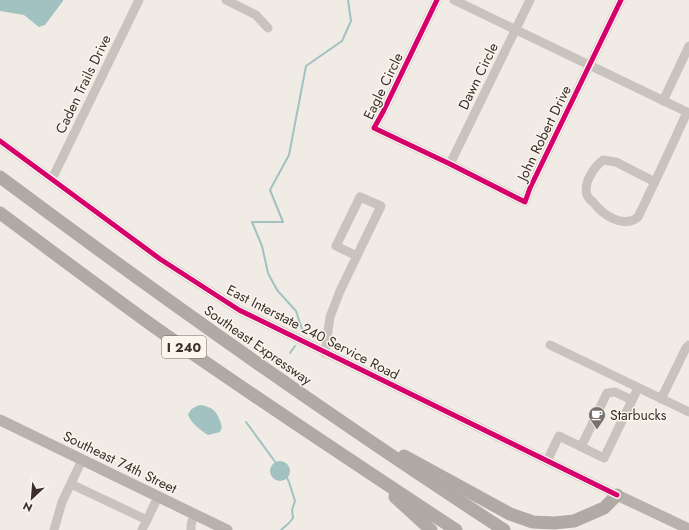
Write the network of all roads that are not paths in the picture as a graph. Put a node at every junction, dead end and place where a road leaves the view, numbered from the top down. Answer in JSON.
{"nodes":[{"id":1,"x":139,"y":0,"type":"edge"},
{"id":2,"x":226,"y":0,"type":"edge"},
{"id":3,"x":438,"y":0,"type":"edge"},
{"id":4,"x":454,"y":0,"type":"edge"},
{"id":5,"x":530,"y":0,"type":"edge"},
{"id":6,"x":621,"y":0,"type":"edge"},
{"id":7,"x":268,"y":28,"type":"dead end"},
{"id":8,"x":516,"y":29,"type":"junction"},
{"id":9,"x":689,"y":46,"type":"edge"},
{"id":10,"x":590,"y":65,"type":"junction"},
{"id":11,"x":663,"y":100,"type":"junction"},
{"id":12,"x":688,"y":113,"type":"edge"},
{"id":13,"x":0,"y":141,"type":"edge"},
{"id":14,"x":450,"y":164,"type":"junction"},
{"id":15,"x":0,"y":178,"type":"edge"},
{"id":16,"x":52,"y":180,"type":"junction"},
{"id":17,"x":655,"y":182,"type":"junction"},
{"id":18,"x":0,"y":213,"type":"edge"},
{"id":19,"x":357,"y":256,"type":"junction"},
{"id":20,"x":550,"y":345,"type":"dead end"},
{"id":21,"x":689,"y":345,"type":"edge"},
{"id":22,"x":325,"y":353,"type":"junction"},
{"id":23,"x":638,"y":388,"type":"junction"},
{"id":24,"x":662,"y":399,"type":"junction"},
{"id":25,"x":632,"y":400,"type":"junction"},
{"id":26,"x":689,"y":412,"type":"edge"},
{"id":27,"x":0,"y":420,"type":"edge"},
{"id":28,"x":359,"y":434,"type":"junction"},
{"id":29,"x":581,"y":446,"type":"junction"},
{"id":30,"x":82,"y":460,"type":"junction"},
{"id":31,"x":547,"y":461,"type":"junction"},
{"id":32,"x":372,"y":475,"type":"junction"},
{"id":33,"x":71,"y":484,"type":"junction"},
{"id":34,"x":617,"y":495,"type":"junction"},
{"id":35,"x":158,"y":497,"type":"junction"},
{"id":36,"x":194,"y":514,"type":"junction"},
{"id":37,"x":147,"y":520,"type":"junction"},
{"id":38,"x":689,"y":529,"type":"edge"},
{"id":39,"x":54,"y":530,"type":"edge"},
{"id":40,"x":142,"y":530,"type":"edge"},
{"id":41,"x":191,"y":530,"type":"edge"},
{"id":42,"x":227,"y":530,"type":"edge"},
{"id":43,"x":431,"y":530,"type":"edge"},
{"id":44,"x":456,"y":530,"type":"edge"},
{"id":45,"x":504,"y":530,"type":"edge"}],
"edges":[{"from":1,"to":16,"type":"street","name":"Caden Trails Drive"},
{"from":2,"to":7,"type":"street"},
{"from":3,"to":14,"type":"street","name":"Eagle Circle"},
{"from":4,"to":8,"type":"street"},
{"from":5,"to":8,"type":"street","name":"Dawn Circle"},
{"from":6,"to":10,"type":"street","name":"John Robert Drive"},
{"from":8,"to":10,"type":"street"},
{"from":8,"to":14,"type":"street","name":"Dawn Circle"},
{"from":9,"to":11,"type":"street"},
{"from":10,"to":11,"type":"street"},
{"from":10,"to":14,"type":"street","name":"John Robert Drive"},
{"from":11,"to":12,"type":"street"},
{"from":12,"to":17,"type":"street"},
{"from":13,"to":16,"type":"street","name":"East Interstate 240 Service Road"},
{"from":15,"to":28,"type":"highway","name":"Southeast Expressway","number":"I 240"},
{"from":16,"to":22,"type":"street","name":"East Interstate 240 Service Road"},
{"from":17,"to":17,"type":"street"},
{"from":18,"to":32,"type":"highway","number":"I 240"},
{"from":19,"to":19,"type":"street"},
{"from":19,"to":22,"type":"street"},
{"from":20,"to":23,"type":"street"},
{"from":21,"to":24,"type":"street"},
{"from":22,"to":31,"type":"street","name":"East Interstate 240 Service Road"},
{"from":23,"to":24,"type":"street"},
{"from":23,"to":25,"type":"street"},
{"from":24,"to":26,"type":"street"},
{"from":25,"to":29,"type":"street"},
{"from":25,"to":29,"type":"street"},
{"from":27,"to":30,"type":"main road","name":"Southeast 74th Street"},
{"from":28,"to":34,"type":"highway"},
{"from":28,"to":45,"type":"highway","name":"Southeast Expressway","number":"I 240"},
{"from":29,"to":31,"type":"street"},
{"from":30,"to":33,"type":"street"},
{"from":30,"to":35,"type":"main road","name":"Southeast 74th Street"},
{"from":31,"to":34,"type":"street","name":"East Interstate 240 Service Road"},
{"from":32,"to":43,"type":"highway"},
{"from":32,"to":44,"type":"highway","number":"I 240"},
{"from":33,"to":37,"type":"street"},
{"from":33,"to":39,"type":"street"},
{"from":34,"to":38,"type":"main road","name":"East Interstate 240 Service Road"},
{"from":35,"to":36,"type":"main road","name":"Southeast 74th Street"},
{"from":35,"to":37,"type":"street"},
{"from":36,"to":41,"type":"street"},
{"from":36,"to":42,"type":"main road","name":"Southeast 74th Street"},
{"from":37,"to":40,"type":"street"}]}
